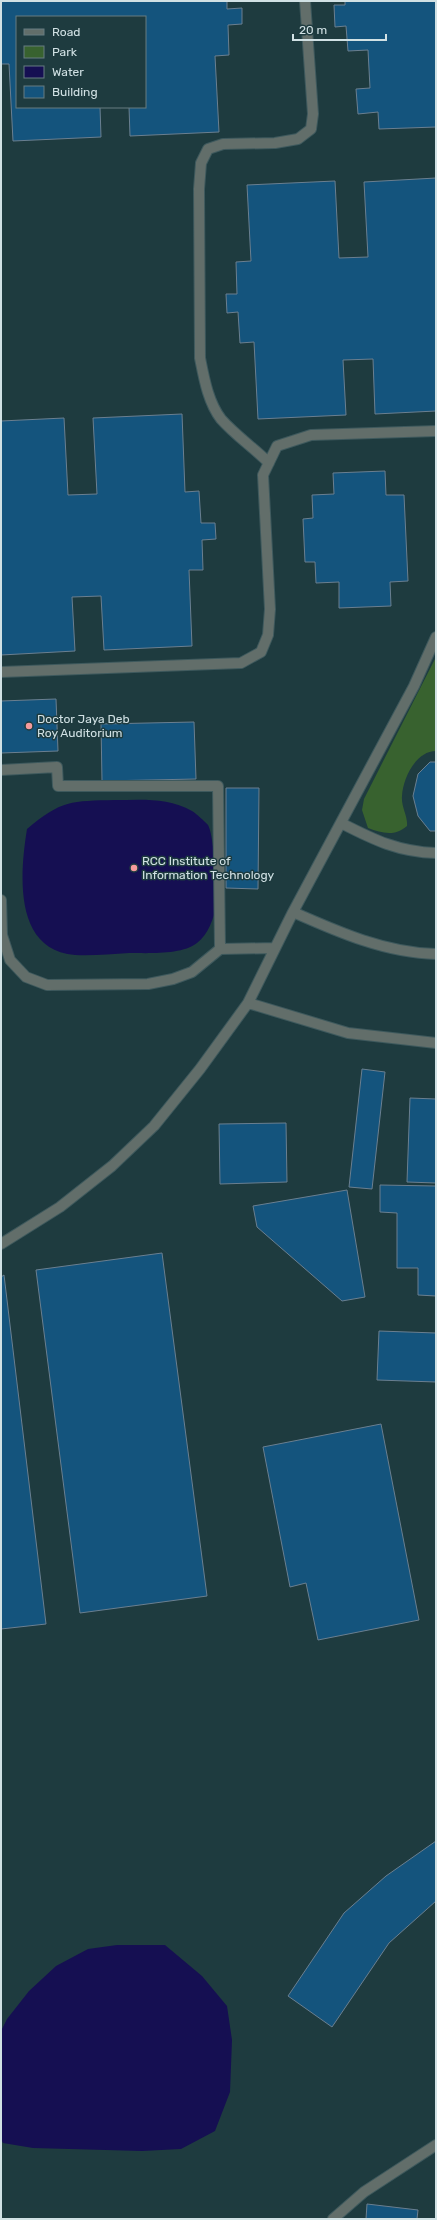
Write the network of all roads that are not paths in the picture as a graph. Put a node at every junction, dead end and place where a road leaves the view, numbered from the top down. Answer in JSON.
{"nodes":[{"id":1,"x":305,"y":1,"type":"edge"},
{"id":2,"x":436,"y":431,"type":"edge"},
{"id":3,"x":269,"y":463,"type":"junction"},
{"id":4,"x":436,"y":637,"type":"edge"},
{"id":5,"x":1,"y":672,"type":"edge"},
{"id":6,"x":1,"y":770,"type":"edge"},
{"id":7,"x":341,"y":823,"type":"junction"},
{"id":8,"x":436,"y":853,"type":"edge"},
{"id":9,"x":1,"y":901,"type":"edge"},
{"id":10,"x":293,"y":912,"type":"junction"},
{"id":11,"x":275,"y":948,"type":"junction"},
{"id":12,"x":220,"y":949,"type":"junction"},
{"id":13,"x":436,"y":954,"type":"edge"},
{"id":14,"x":248,"y":1003,"type":"junction"},
{"id":15,"x":436,"y":1043,"type":"edge"},
{"id":16,"x":1,"y":1244,"type":"edge"},
{"id":17,"x":436,"y":2145,"type":"edge"},
{"id":18,"x":333,"y":2219,"type":"edge"}],
"edges":[{"from":1,"to":3,"type":"street"},
{"from":2,"to":3,"type":"street"},
{"from":3,"to":5,"type":"street"},
{"from":4,"to":7,"type":"street"},
{"from":6,"to":12,"type":"street"},
{"from":7,"to":8,"type":"street"},
{"from":7,"to":10,"type":"street"},
{"from":9,"to":12,"type":"street"},
{"from":10,"to":11,"type":"street"},
{"from":10,"to":13,"type":"street"},
{"from":11,"to":12,"type":"street"},
{"from":11,"to":14,"type":"street"},
{"from":14,"to":15,"type":"street"},
{"from":14,"to":16,"type":"street"},
{"from":17,"to":18,"type":"street"}]}
